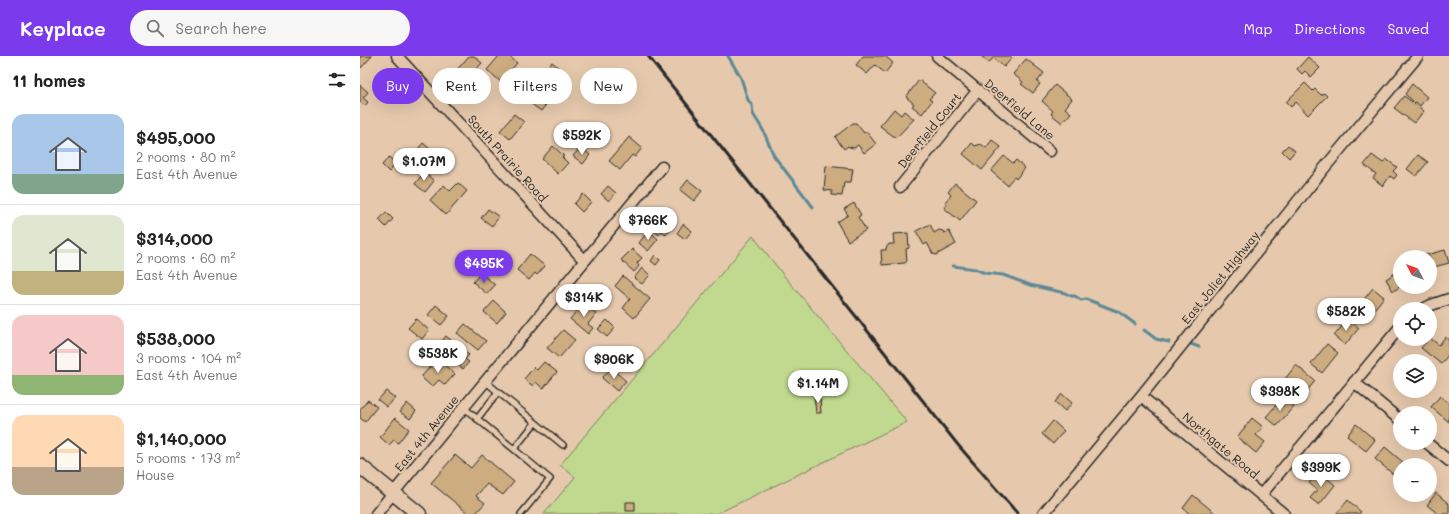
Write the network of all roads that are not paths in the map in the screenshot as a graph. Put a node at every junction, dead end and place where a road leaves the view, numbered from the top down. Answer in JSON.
{"nodes":[{"id":1,"x":397,"y":56,"type":"edge"},
{"id":2,"x":937,"y":56,"type":"edge"},
{"id":3,"x":1418,"y":56,"type":"edge"},
{"id":4,"x":978,"y":90,"type":"junction"},
{"id":5,"x":1050,"y":151,"type":"dead end"},
{"id":6,"x":662,"y":167,"type":"dead end"},
{"id":7,"x":900,"y":187,"type":"dead end"},
{"id":8,"x":584,"y":260,"type":"junction"},
{"id":9,"x":1449,"y":299,"type":"edge"},
{"id":10,"x":1437,"y":302,"type":"edge"},
{"id":11,"x":1393,"y":335,"type":"edge"},
{"id":12,"x":485,"y":382,"type":"junction"},
{"id":13,"x":1354,"y":382,"type":"junction"},
{"id":14,"x":498,"y":392,"type":"junction"},
{"id":15,"x":1141,"y":396,"type":"junction"},
{"id":16,"x":463,"y":407,"type":"junction"},
{"id":17,"x":1393,"y":414,"type":"edge"},
{"id":18,"x":477,"y":419,"type":"junction"},
{"id":19,"x":535,"y":423,"type":"junction"},
{"id":20,"x":563,"y":445,"type":"dead end"},
{"id":21,"x":514,"y":449,"type":"junction"},
{"id":22,"x":1436,"y":450,"type":"edge"},
{"id":23,"x":1449,"y":461,"type":"edge"},
{"id":24,"x":360,"y":466,"type":"edge"},
{"id":25,"x":393,"y":493,"type":"junction"},
{"id":26,"x":1261,"y":495,"type":"junction"},
{"id":27,"x":376,"y":514,"type":"edge"},
{"id":28,"x":419,"y":514,"type":"edge"},
{"id":29,"x":521,"y":514,"type":"edge"},
{"id":30,"x":1043,"y":514,"type":"edge"},
{"id":31,"x":1284,"y":514,"type":"edge"}],
"edges":[{"from":1,"to":8,"type":"street","name":"South Prairie Road"},
{"from":2,"to":4,"type":"street","name":"Deerfield Lane"},
{"from":3,"to":15,"type":"street","name":"East Joliet Highway"},
{"from":4,"to":5,"type":"street","name":"Deerfield Lane"},
{"from":4,"to":7,"type":"street","name":"Deerfield Court"},
{"from":6,"to":8,"type":"street","name":"East 4th Avenue"},
{"from":8,"to":12,"type":"street","name":"East 4th Avenue"},
{"from":9,"to":10,"type":"street"},
{"from":11,"to":13,"type":"street"},
{"from":12,"to":14,"type":"lane"},
{"from":12,"to":16,"type":"street","name":"East 4th Avenue"},
{"from":13,"to":17,"type":"street"},
{"from":13,"to":26,"type":"street"},
{"from":14,"to":18,"type":"lane"},
{"from":14,"to":19,"type":"lane"},
{"from":15,"to":26,"type":"street","name":"Northgate Road"},
{"from":15,"to":30,"type":"street","name":"East Joliet Highway"},
{"from":16,"to":18,"type":"lane"},
{"from":16,"to":25,"type":"street","name":"East 4th Avenue"},
{"from":18,"to":21,"type":"lane"},
{"from":19,"to":20,"type":"lane"},
{"from":19,"to":21,"type":"lane"},
{"from":21,"to":29,"type":"lane"},
{"from":22,"to":23,"type":"street"},
{"from":24,"to":25,"type":"main road"},
{"from":25,"to":27,"type":"street","name":"East 4th Avenue"},
{"from":25,"to":28,"type":"main road"},
{"from":26,"to":31,"type":"street","name":"Northgate Road"}]}
